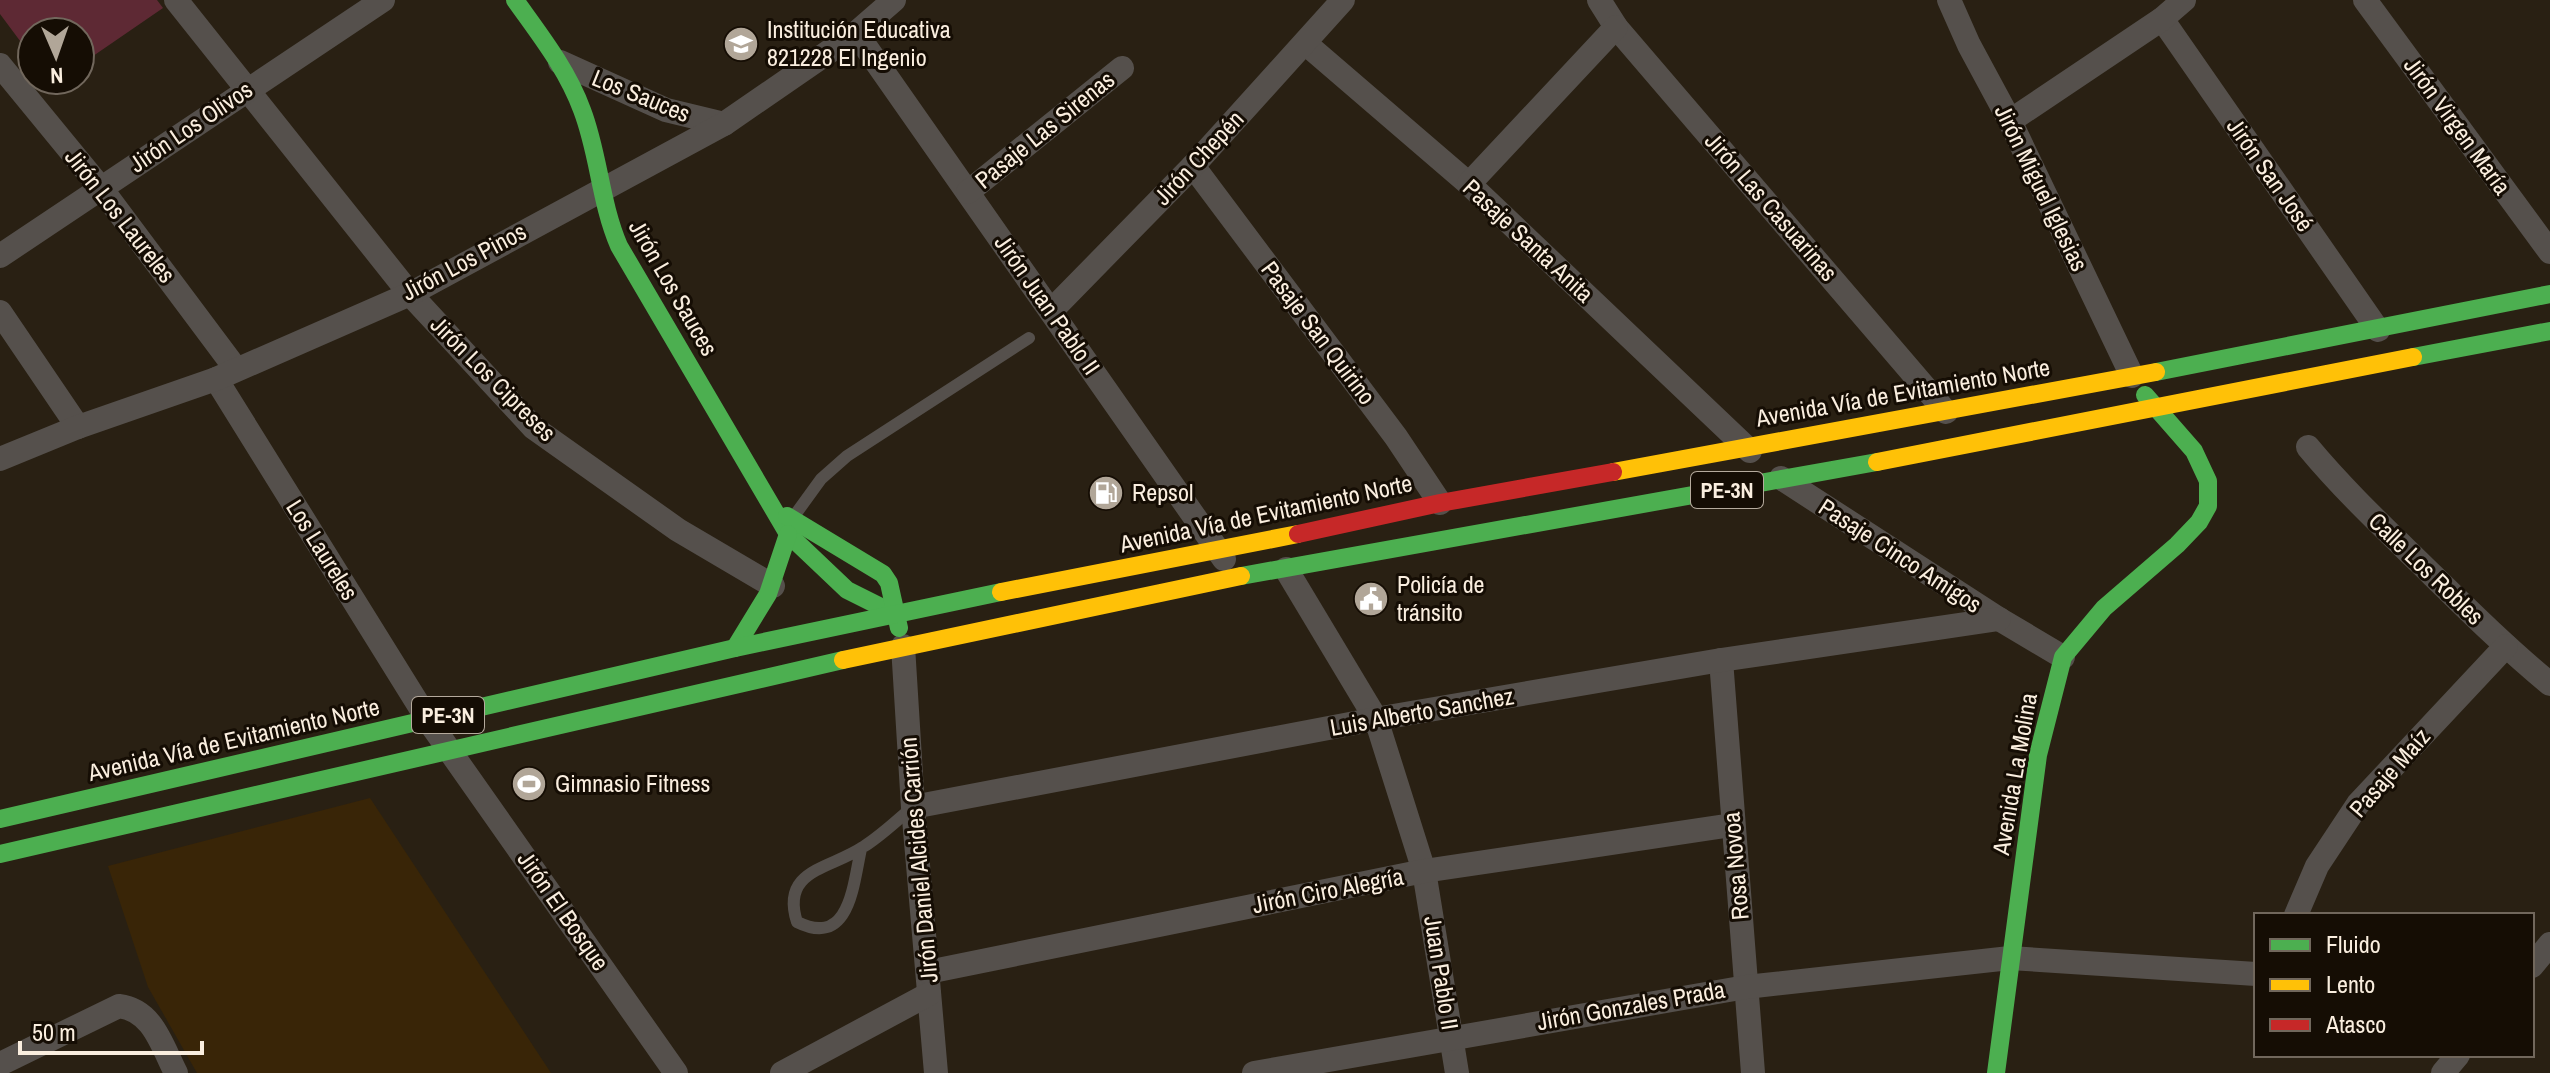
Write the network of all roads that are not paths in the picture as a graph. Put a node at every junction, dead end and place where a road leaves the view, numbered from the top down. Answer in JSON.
{"nodes":[{"id":1,"x":176,"y":0,"type":"edge"},
{"id":2,"x":383,"y":0,"type":"edge"},
{"id":3,"x":515,"y":0,"type":"edge"},
{"id":4,"x":894,"y":0,"type":"edge"},
{"id":5,"x":1343,"y":0,"type":"edge"},
{"id":6,"x":1599,"y":0,"type":"edge"},
{"id":7,"x":1949,"y":0,"type":"edge"},
{"id":8,"x":2184,"y":0,"type":"edge"},
{"id":9,"x":2365,"y":0,"type":"edge"},
{"id":10,"x":2162,"y":19,"type":"junction"},
{"id":11,"x":1616,"y":27,"type":"junction"},
{"id":12,"x":856,"y":33,"type":"junction"},
{"id":13,"x":1305,"y":43,"type":"junction"},
{"id":14,"x":560,"y":62,"type":"junction"},
{"id":15,"x":0,"y":65,"type":"edge"},
{"id":16,"x":1122,"y":68,"type":"dead end"},
{"id":17,"x":247,"y":89,"type":"junction"},
{"id":18,"x":2010,"y":121,"type":"junction"},
{"id":19,"x":724,"y":124,"type":"junction"},
{"id":20,"x":1193,"y":166,"type":"junction"},
{"id":21,"x":1469,"y":184,"type":"junction"},
{"id":22,"x":100,"y":187,"type":"junction"},
{"id":23,"x":599,"y":189,"type":"junction"},
{"id":24,"x":968,"y":192,"type":"junction"},
{"id":25,"x":2550,"y":252,"type":"edge"},
{"id":26,"x":0,"y":256,"type":"edge"},
{"id":27,"x":410,"y":294,"type":"junction"},
{"id":28,"x":2550,"y":294,"type":"edge"},
{"id":29,"x":1051,"y":311,"type":"junction"},
{"id":30,"x":0,"y":312,"type":"edge"},
{"id":31,"x":2378,"y":330,"type":"junction"},
{"id":32,"x":2550,"y":331,"type":"edge"},
{"id":33,"x":1029,"y":338,"type":"dead end"},
{"id":34,"x":226,"y":374,"type":"junction"},
{"id":35,"x":2132,"y":376,"type":"junction"},
{"id":36,"x":2154,"y":407,"type":"junction"},
{"id":37,"x":1946,"y":412,"type":"junction"},
{"id":38,"x":78,"y":427,"type":"junction"},
{"id":39,"x":1744,"y":446,"type":"junction"},
{"id":40,"x":2308,"y":447,"type":"dead end"},
{"id":41,"x":0,"y":459,"type":"edge"},
{"id":42,"x":1782,"y":480,"type":"junction"},
{"id":43,"x":1440,"y":503,"type":"junction"},
{"id":44,"x":790,"y":527,"type":"junction"},
{"id":45,"x":1218,"y":551,"type":"junction"},
{"id":46,"x":1286,"y":569,"type":"junction"},
{"id":47,"x":1237,"y":577,"type":"junction"},
{"id":48,"x":773,"y":586,"type":"junction"},
{"id":49,"x":897,"y":615,"type":"junction"},
{"id":50,"x":1999,"y":619,"type":"junction"},
{"id":51,"x":903,"y":646,"type":"junction"},
{"id":52,"x":2506,"y":646,"type":"junction"},
{"id":53,"x":735,"y":648,"type":"junction"},
{"id":54,"x":2063,"y":657,"type":"junction"},
{"id":55,"x":1721,"y":660,"type":"junction"},
{"id":56,"x":2550,"y":684,"type":"edge"},
{"id":57,"x":561,"y":689,"type":"junction"},
{"id":58,"x":1376,"y":719,"type":"junction"},
{"id":59,"x":428,"y":720,"type":"junction"},
{"id":60,"x":571,"y":721,"type":"junction"},
{"id":61,"x":450,"y":749,"type":"junction"},
{"id":62,"x":913,"y":807,"type":"junction"},
{"id":63,"x":0,"y":819,"type":"edge"},
{"id":64,"x":1732,"y":825,"type":"junction"},
{"id":65,"x":861,"y":849,"type":"junction"},
{"id":66,"x":0,"y":854,"type":"edge"},
{"id":67,"x":1424,"y":871,"type":"junction"},
{"id":68,"x":2297,"y":913,"type":"edge"},
{"id":69,"x":2550,"y":944,"type":"edge"},
{"id":70,"x":2010,"y":958,"type":"junction"},
{"id":71,"x":2534,"y":964,"type":"edge"},
{"id":72,"x":2254,"y":974,"type":"edge"},
{"id":73,"x":928,"y":983,"type":"junction"},
{"id":74,"x":1746,"y":987,"type":"junction"},
{"id":75,"x":1451,"y":1037,"type":"junction"},
{"id":76,"x":2456,"y":1057,"type":"edge"},
{"id":77,"x":0,"y":1064,"type":"edge"},
{"id":78,"x":176,"y":1073,"type":"edge"},
{"id":79,"x":676,"y":1073,"type":"edge"},
{"id":80,"x":782,"y":1073,"type":"edge"},
{"id":81,"x":936,"y":1073,"type":"edge"},
{"id":82,"x":1254,"y":1073,"type":"edge"},
{"id":83,"x":1457,"y":1073,"type":"edge"},
{"id":84,"x":1753,"y":1073,"type":"edge"},
{"id":85,"x":1996,"y":1073,"type":"edge"},
{"id":86,"x":2443,"y":1073,"type":"edge"}],
"edges":[{"from":1,"to":17,"type":"street","name":"Jirón Los Cipreses"},
{"from":2,"to":17,"type":"street","name":"Jirón Los Olivos"},
{"from":3,"to":14,"type":"main road","name":"Jirón Los Sauces"},
{"from":4,"to":12,"type":"street","name":"Jirón Los Pinos"},
{"from":5,"to":13,"type":"street","name":"Jirón Chepén"},
{"from":6,"to":11,"type":"street","name":"Jirón Las Casuarinas"},
{"from":7,"to":18,"type":"street","name":"Jirón Miguel Iglesias"},
{"from":8,"to":10,"type":"street"},
{"from":9,"to":25,"type":"street","name":"Jirón Virgen María"},
{"from":10,"to":18,"type":"street"},
{"from":10,"to":31,"type":"street","name":"Jirón San José"},
{"from":11,"to":21,"type":"street"},
{"from":11,"to":37,"type":"street","name":"Jirón Las Casuarinas"},
{"from":12,"to":19,"type":"street","name":"Jirón Los Pinos"},
{"from":12,"to":24,"type":"street","name":"Jirón Juan Pablo II"},
{"from":13,"to":20,"type":"street","name":"Jirón Chepén"},
{"from":13,"to":21,"type":"street","name":"Pasaje Santa Anita"},
{"from":14,"to":19,"type":"street","name":"Los Sauces"},
{"from":14,"to":23,"type":"main road","name":"Jirón Los Sauces"},
{"from":15,"to":22,"type":"street","name":"Jirón Los Laureles"},
{"from":16,"to":24,"type":"street","name":"Pasaje Las Sirenas"},
{"from":17,"to":22,"type":"street","name":"Jirón Los Olivos"},
{"from":17,"to":27,"type":"street","name":"Jirón Los Cipreses"},
{"from":18,"to":35,"type":"street","name":"Jirón Miguel Iglesias"},
{"from":19,"to":23,"type":"street","name":"Jirón Los Pinos"},
{"from":20,"to":29,"type":"street","name":"Jirón Chepén"},
{"from":20,"to":43,"type":"street","name":"Pasaje San Quirino"},
{"from":21,"to":39,"type":"street","name":"Pasaje Santa Anita"},
{"from":22,"to":26,"type":"street","name":"Jirón Los Olivos"},
{"from":22,"to":34,"type":"street","name":"Jirón Los Laureles"},
{"from":23,"to":27,"type":"street","name":"Jirón Los Pinos"},
{"from":23,"to":44,"type":"main road","name":"Jirón Los Sauces"},
{"from":24,"to":29,"type":"street","name":"Jirón Juan Pablo II"},
{"from":27,"to":34,"type":"street","name":"Jirón Los Pinos"},
{"from":27,"to":48,"type":"street","name":"Jirón Los Cipreses"},
{"from":28,"to":31,"type":"main road","name":"Avenida Vía de Evitamiento Norte","number":"PE-3N"},
{"from":29,"to":45,"type":"street","name":"Jirón Juan Pablo II"},
{"from":30,"to":38,"type":"street"},
{"from":31,"to":35,"type":"main road","name":"Avenida Vía de Evitamiento Norte","number":"PE-3N"},
{"from":32,"to":36,"type":"main road","number":"PE-3N"},
{"from":33,"to":44,"type":"lane"},
{"from":34,"to":38,"type":"street","name":"Jirón Los Pinos"},
{"from":34,"to":59,"type":"street","name":"Los Laureles"},
{"from":35,"to":36,"type":"main road","name":"Avenida La Molina"},
{"from":35,"to":37,"type":"main road","name":"Avenida Vía de Evitamiento Norte","number":"PE-3N"},
{"from":36,"to":42,"type":"main road","number":"PE-3N"},
{"from":36,"to":54,"type":"main road","name":"Avenida La Molina"},
{"from":37,"to":39,"type":"main road","name":"Avenida Vía de Evitamiento Norte","number":"PE-3N"},
{"from":38,"to":41,"type":"street","name":"Jirón Los Pinos"},
{"from":39,"to":42,"type":"street","name":"Pasaje Cinco Amigos"},
{"from":39,"to":43,"type":"main road","name":"Avenida Vía de Evitamiento Norte","number":"PE-3N"},
{"from":40,"to":52,"type":"street","name":"Calle Los Robles"},
{"from":42,"to":46,"type":"main road","number":"PE-3N"},
{"from":42,"to":50,"type":"street","name":"Pasaje Cinco Amigos"},
{"from":43,"to":45,"type":"main road","name":"Avenida Vía de Evitamiento Norte","number":"PE-3N"},
{"from":44,"to":48,"type":"main road"},
{"from":44,"to":49,"type":"main road","name":"Jirón Los Sauces"},
{"from":44,"to":49,"type":"main road","name":"Jirón Los Sauces"},
{"from":45,"to":47,"type":"street","name":"Jirón Juan Pablo II"},
{"from":45,"to":49,"type":"main road","name":"Avenida Vía de Evitamiento Norte","number":"PE-3N"},
{"from":46,"to":47,"type":"main road","number":"PE-3N"},
{"from":46,"to":58,"type":"street","name":"Juan Pablo II"},
{"from":47,"to":51,"type":"main road","number":"PE-3N"},
{"from":48,"to":53,"type":"main road"},
{"from":49,"to":51,"type":"main road"},
{"from":49,"to":53,"type":"main road","name":"Avenida Vía de Evitamiento Norte","number":"PE-3N"},
{"from":50,"to":54,"type":"street","name":"Pasaje Cinco Amigos"},
{"from":50,"to":55,"type":"street","name":"Luis Alberto Sanchez"},
{"from":51,"to":60,"type":"main road","number":"PE-3N"},
{"from":51,"to":62,"type":"street","name":"Jirón Daniel Alcides Carrión"},
{"from":52,"to":56,"type":"street","name":"Calle Los Robles"},
{"from":52,"to":68,"type":"street","name":"Pasaje Maíz"},
{"from":53,"to":57,"type":"main road","name":"Avenida Vía de Evitamiento Norte","number":"PE-3N"},
{"from":54,"to":70,"type":"main road","name":"Avenida La Molina"},
{"from":55,"to":58,"type":"street","name":"Luis Alberto Sanchez"},
{"from":55,"to":64,"type":"street","name":"Rosa Novoa"},
{"from":57,"to":59,"type":"main road","name":"Avenida Vía de Evitamiento Norte","number":"PE-3N"},
{"from":57,"to":60,"type":"main road"},
{"from":58,"to":62,"type":"street","name":"Luis Alberto Sanchez"},
{"from":58,"to":67,"type":"street","name":"Juan Pablo II"},
{"from":59,"to":61,"type":"street","name":"Los Laureles"},
{"from":59,"to":63,"type":"main road","name":"Avenida Vía de Evitamiento Norte","number":"PE-3N"},
{"from":60,"to":61,"type":"main road","number":"PE-3N"},
{"from":61,"to":66,"type":"main road","number":"PE-3N"},
{"from":61,"to":79,"type":"street","name":"Jirón El Bosque"},
{"from":62,"to":65,"type":"lane","name":"Luis Alberto Sanchez"},
{"from":62,"to":73,"type":"street","name":"Jirón Daniel Alcides Carrión"},
{"from":64,"to":67,"type":"street","name":"Jirón Ciro Alegría"},
{"from":64,"to":74,"type":"street","name":"Rosa Novoa"},
{"from":65,"to":65,"type":"lane","name":"Luis Alberto Sanchez"},
{"from":67,"to":73,"type":"street","name":"Jirón Ciro Alegría"},
{"from":67,"to":75,"type":"street","name":"Juan Pablo II"},
{"from":69,"to":71,"type":"street"},
{"from":70,"to":72,"type":"street"},
{"from":70,"to":74,"type":"street","name":"Jirón Gonzales Prada"},
{"from":70,"to":85,"type":"main road","name":"Avenida La Molina"},
{"from":73,"to":80,"type":"street","name":"Jirón Ciro Alegría"},
{"from":73,"to":81,"type":"street","name":"Jirón Daniel Alcides Carrión"},
{"from":74,"to":75,"type":"street","name":"Jirón Gonzales Prada"},
{"from":74,"to":84,"type":"street","name":"Rosa Novoa"},
{"from":75,"to":82,"type":"street","name":"Jirón Gonzales Prada"},
{"from":75,"to":83,"type":"street","name":"Juan Pablo II"},
{"from":76,"to":86,"type":"street"},
{"from":77,"to":78,"type":"street"}]}
